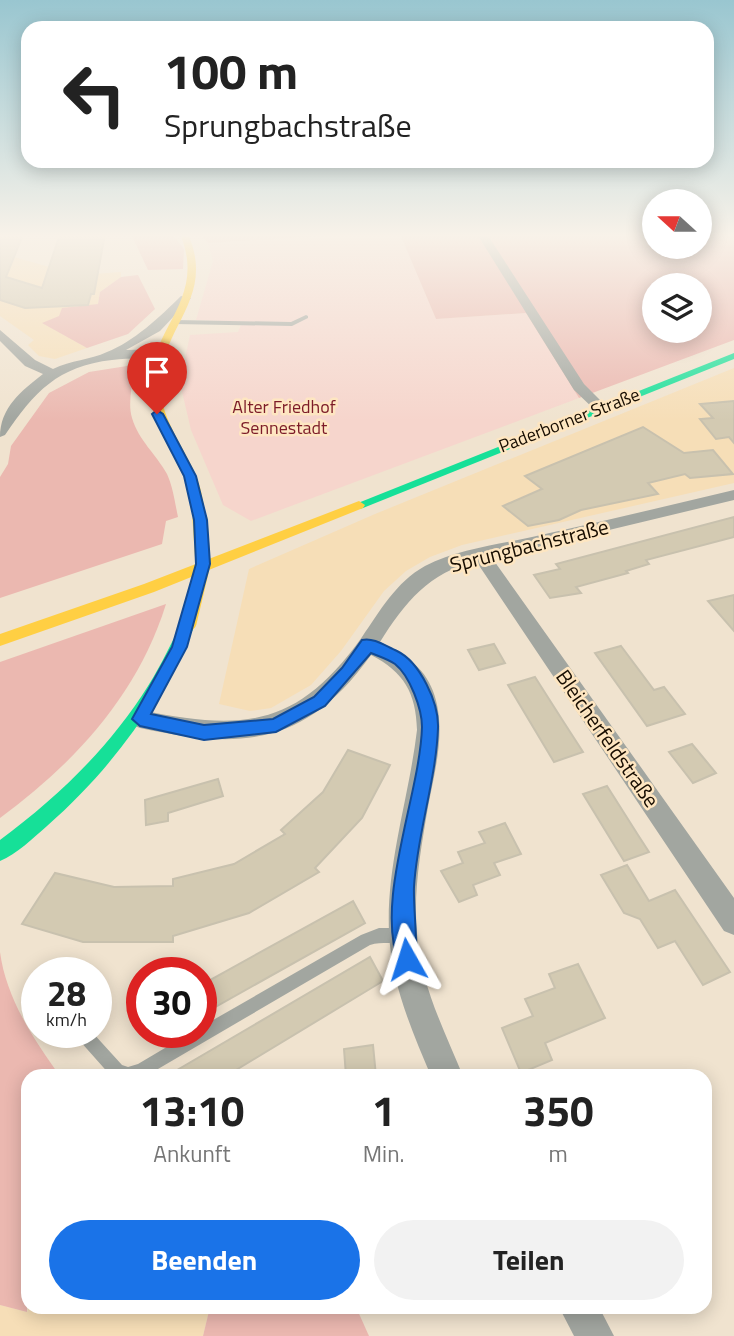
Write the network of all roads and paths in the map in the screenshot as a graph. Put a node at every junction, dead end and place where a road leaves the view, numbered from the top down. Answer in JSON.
{"nodes":[{"id":1,"x":522,"y":296,"type":"edge"},
{"id":2,"x":185,"y":298,"type":"joint"},
{"id":3,"x":306,"y":317,"type":"dead end"},
{"id":4,"x":175,"y":322,"type":"junction"},
{"id":5,"x":0,"y":334,"type":"edge"},
{"id":6,"x":162,"y":353,"type":"junction"},
{"id":7,"x":734,"y":356,"type":"edge"},
{"id":8,"x":90,"y":359,"type":"junction"},
{"id":9,"x":51,"y":373,"type":"junction"},
{"id":10,"x":601,"y":408,"type":"junction"},
{"id":11,"x":0,"y":432,"type":"edge"},
{"id":12,"x":405,"y":484,"type":"junction"},
{"id":13,"x":734,"y":495,"type":"edge"},
{"id":14,"x":481,"y":555,"type":"junction"},
{"id":15,"x":0,"y":623,"type":"edge"},
{"id":16,"x":0,"y":640,"type":"edge"},
{"id":17,"x":368,"y":645,"type":"junction"},
{"id":18,"x":140,"y":719,"type":"junction"},
{"id":19,"x":0,"y":852,"type":"edge"},
{"id":20,"x":734,"y":921,"type":"edge"},
{"id":21,"x":403,"y":934,"type":"junction"},
{"id":22,"x":96,"y":1048,"type":"edge"},
{"id":23,"x":115,"y":1069,"type":"edge"},
{"id":24,"x":144,"y":1069,"type":"edge"},
{"id":25,"x":444,"y":1069,"type":"edge"},
{"id":26,"x":581,"y":1314,"type":"edge"},
{"id":27,"x":595,"y":1336,"type":"edge"}],
"edges":[{"from":1,"to":10,"type":"street"},
{"from":2,"to":4,"type":"main road"},
{"from":2,"to":8,"type":"street"},
{"from":3,"to":4,"type":"lane"},
{"from":4,"to":6,"type":"main road"},
{"from":5,"to":9,"type":"street"},
{"from":6,"to":8,"type":"street"},
{"from":6,"to":18,"type":"main road","bridge":true},
{"from":7,"to":10,"type":"main road","name":"Paderborner Straße"},
{"from":8,"to":9,"type":"street"},
{"from":9,"to":11,"type":"street"},
{"from":10,"to":12,"type":"main road","name":"Paderborner Straße"},
{"from":12,"to":15,"type":"main road","name":"Paderborner Straße"},
{"from":12,"to":16,"type":"main road","name":"Paderborner Straße"},
{"from":13,"to":14,"type":"street","name":"Sprungbachstraße"},
{"from":14,"to":17,"type":"street","name":"Sprungbachstraße"},
{"from":14,"to":20,"type":"street","name":"Bleicherfeldstraße"},
{"from":17,"to":18,"type":"street","name":"Sprungbachstraße"},
{"from":17,"to":21,"type":"street"},
{"from":18,"to":19,"type":"main road"},
{"from":21,"to":24,"type":"lane"},
{"from":21,"to":25,"type":"street"},
{"from":22,"to":23,"type":"lane"},
{"from":26,"to":27,"type":"street"}]}
